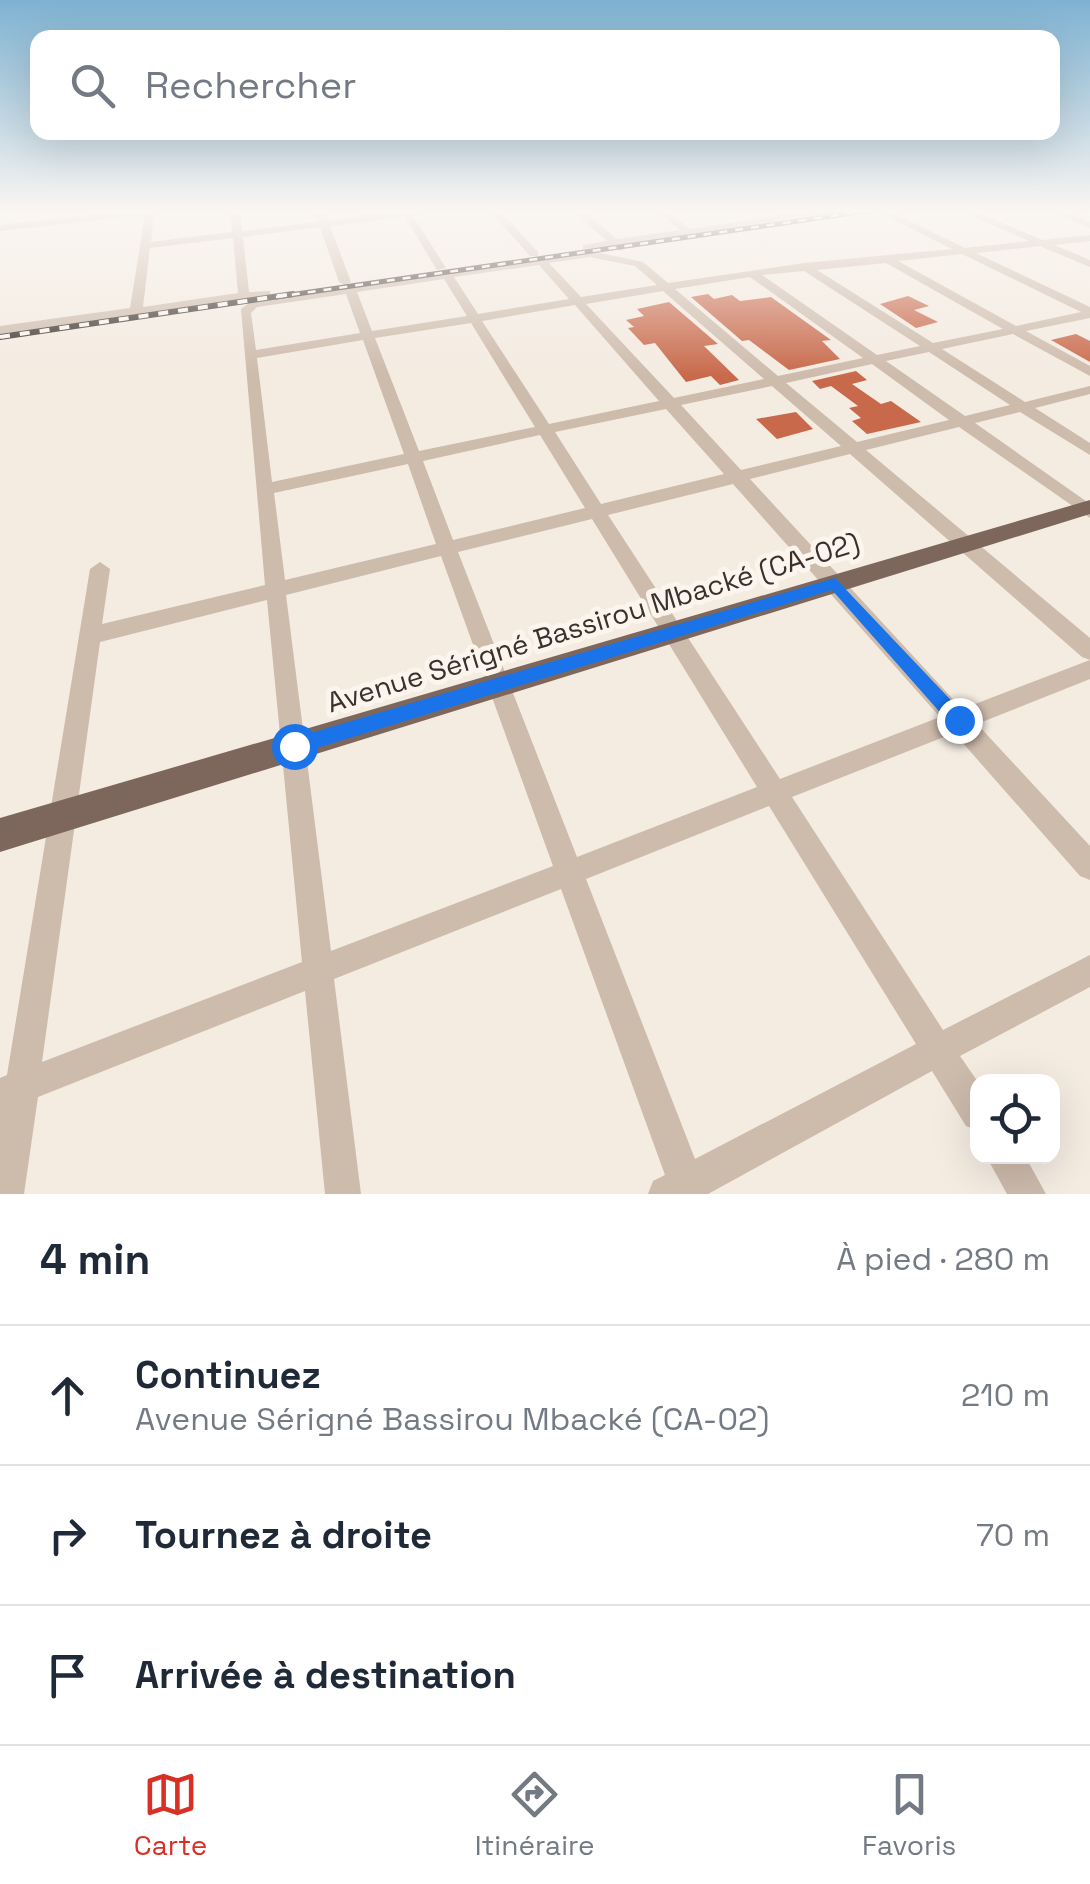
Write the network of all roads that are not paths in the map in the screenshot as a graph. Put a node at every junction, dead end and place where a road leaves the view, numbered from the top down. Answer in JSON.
{"nodes":[{"id":1,"x":142,"y":266,"type":"edge"},
{"id":2,"x":241,"y":266,"type":"edge"},
{"id":3,"x":339,"y":266,"type":"edge"},
{"id":4,"x":440,"y":266,"type":"edge"},
{"id":5,"x":486,"y":266,"type":"edge"},
{"id":6,"x":544,"y":266,"type":"edge"},
{"id":7,"x":641,"y":266,"type":"edge"},
{"id":8,"x":804,"y":266,"type":"junction"},
{"id":9,"x":809,"y":266,"type":"edge"},
{"id":10,"x":899,"y":266,"type":"edge"},
{"id":11,"x":994,"y":266,"type":"edge"},
{"id":12,"x":444,"y":272,"type":"junction"},
{"id":13,"x":752,"y":273,"type":"junction"},
{"id":14,"x":668,"y":285,"type":"junction"},
{"id":15,"x":347,"y":286,"type":"junction"},
{"id":16,"x":244,"y":296,"type":"junction"},
{"id":17,"x":576,"y":300,"type":"junction"},
{"id":18,"x":136,"y":311,"type":"junction"},
{"id":19,"x":1090,"y":313,"type":"edge"},
{"id":20,"x":476,"y":317,"type":"junction"},
{"id":21,"x":0,"y":330,"type":"edge"},
{"id":22,"x":1015,"y":330,"type":"junction"},
{"id":23,"x":368,"y":335,"type":"junction"},
{"id":24,"x":931,"y":348,"type":"junction"},
{"id":25,"x":250,"y":355,"type":"junction"},
{"id":26,"x":874,"y":359,"type":"junction"},
{"id":27,"x":1090,"y":372,"type":"edge"},
{"id":28,"x":778,"y":380,"type":"junction"},
{"id":29,"x":1090,"y":390,"type":"edge"},
{"id":30,"x":670,"y":403,"type":"junction"},
{"id":31,"x":1022,"y":407,"type":"junction"},
{"id":32,"x":961,"y":421,"type":"junction"},
{"id":33,"x":546,"y":430,"type":"junction"},
{"id":34,"x":856,"y":448,"type":"junction"},
{"id":35,"x":1090,"y":450,"type":"edge"},
{"id":36,"x":414,"y":458,"type":"junction"},
{"id":37,"x":738,"y":477,"type":"junction"},
{"id":38,"x":265,"y":490,"type":"junction"},
{"id":39,"x":1088,"y":509,"type":"edge"},
{"id":40,"x":598,"y":511,"type":"junction"},
{"id":41,"x":966,"y":544,"type":"junction"},
{"id":42,"x":448,"y":548,"type":"junction"},
{"id":43,"x":100,"y":568,"type":"dead end"},
{"id":44,"x":835,"y":584,"type":"junction"},
{"id":45,"x":276,"y":590,"type":"junction"},
{"id":46,"x":674,"y":632,"type":"junction"},
{"id":47,"x":89,"y":636,"type":"junction"},
{"id":48,"x":1090,"y":651,"type":"edge"},
{"id":49,"x":1090,"y":669,"type":"edge"},
{"id":50,"x":499,"y":684,"type":"junction"},
{"id":51,"x":959,"y":720,"type":"junction"},
{"id":52,"x":294,"y":746,"type":"junction"},
{"id":53,"x":775,"y":792,"type":"junction"},
{"id":54,"x":62,"y":816,"type":"junction"},
{"id":55,"x":0,"y":834,"type":"edge"},
{"id":56,"x":1090,"y":866,"type":"edge"},
{"id":57,"x":570,"y":872,"type":"junction"},
{"id":58,"x":318,"y":970,"type":"junction"},
{"id":59,"x":1090,"y":970,"type":"edge"},
{"id":60,"x":938,"y":1050,"type":"junction"},
{"id":61,"x":11,"y":1090,"type":"edge"},
{"id":62,"x":970,"y":1101,"type":"edge"},
{"id":63,"x":1009,"y":1164,"type":"edge"},
{"id":64,"x":681,"y":1190,"type":"edge"},
{"id":65,"x":6,"y":1194,"type":"edge"},
{"id":66,"x":343,"y":1194,"type":"edge"},
{"id":67,"x":1028,"y":1194,"type":"edge"}],
"edges":[{"from":1,"to":18,"type":"street"},
{"from":2,"to":16,"type":"street"},
{"from":3,"to":15,"type":"street"},
{"from":4,"to":12,"type":"street"},
{"from":5,"to":12,"type":"street"},
{"from":6,"to":17,"type":"street"},
{"from":7,"to":14,"type":"street"},
{"from":8,"to":9,"type":"street"},
{"from":8,"to":13,"type":"street"},
{"from":8,"to":24,"type":"street"},
{"from":10,"to":22,"type":"street"},
{"from":11,"to":19,"type":"street"},
{"from":12,"to":15,"type":"street"},
{"from":12,"to":20,"type":"street"},
{"from":13,"to":14,"type":"street"},
{"from":13,"to":26,"type":"street"},
{"from":14,"to":17,"type":"street"},
{"from":14,"to":28,"type":"street"},
{"from":15,"to":16,"type":"street"},
{"from":15,"to":23,"type":"street"},
{"from":15,"to":25,"type":"street"},
{"from":16,"to":18,"type":"street"},
{"from":17,"to":20,"type":"street"},
{"from":17,"to":30,"type":"street"},
{"from":18,"to":21,"type":"street"},
{"from":19,"to":22,"type":"street"},
{"from":20,"to":23,"type":"street"},
{"from":20,"to":33,"type":"street"},
{"from":22,"to":24,"type":"street"},
{"from":22,"to":27,"type":"street"},
{"from":23,"to":25,"type":"street"},
{"from":23,"to":36,"type":"street"},
{"from":24,"to":26,"type":"street"},
{"from":24,"to":31,"type":"street"},
{"from":25,"to":38,"type":"street"},
{"from":26,"to":28,"type":"street"},
{"from":26,"to":32,"type":"street"},
{"from":28,"to":30,"type":"street"},
{"from":28,"to":34,"type":"street"},
{"from":29,"to":31,"type":"street"},
{"from":30,"to":33,"type":"street"},
{"from":30,"to":37,"type":"street"},
{"from":31,"to":32,"type":"street"},
{"from":31,"to":35,"type":"street"},
{"from":32,"to":34,"type":"street"},
{"from":32,"to":39,"type":"street"},
{"from":33,"to":36,"type":"street"},
{"from":33,"to":40,"type":"street"},
{"from":34,"to":37,"type":"street"},
{"from":34,"to":41,"type":"street"},
{"from":36,"to":38,"type":"street"},
{"from":36,"to":42,"type":"street"},
{"from":37,"to":40,"type":"street"},
{"from":37,"to":44,"type":"street"},
{"from":38,"to":45,"type":"street"},
{"from":39,"to":41,"type":"main road","name":"Avenue Sérigné Bassirou Mbacké (CA-02)"},
{"from":40,"to":42,"type":"street"},
{"from":40,"to":46,"type":"street"},
{"from":41,"to":44,"type":"main road","name":"Avenue Sérigné Bassirou Mbacké (CA-02)"},
{"from":41,"to":48,"type":"street"},
{"from":42,"to":45,"type":"street"},
{"from":42,"to":50,"type":"street"},
{"from":43,"to":47,"type":"street"},
{"from":44,"to":46,"type":"main road","name":"Avenue Sérigné Bassirou Mbacké (CA-02)"},
{"from":44,"to":51,"type":"street"},
{"from":45,"to":47,"type":"street"},
{"from":45,"to":52,"type":"street"},
{"from":46,"to":50,"type":"main road","name":"Avenue Sérigné Bassirou Mbacké (CA-02)"},
{"from":46,"to":53,"type":"street"},
{"from":47,"to":54,"type":"street"},
{"from":49,"to":51,"type":"street"},
{"from":50,"to":52,"type":"main road","name":"Avenue Sérigné Bassirou Mbacké (CA-02)"},
{"from":50,"to":57,"type":"street"},
{"from":51,"to":53,"type":"street"},
{"from":51,"to":56,"type":"street"},
{"from":52,"to":54,"type":"main road","name":"Avenue Sérigné Bassirou Mbacké (CA-02)"},
{"from":52,"to":58,"type":"street"},
{"from":53,"to":57,"type":"street"},
{"from":53,"to":60,"type":"street"},
{"from":54,"to":55,"type":"main road","name":"Avenue Sérigné Bassirou Mbacké (CA-02)"},
{"from":54,"to":61,"type":"street"},
{"from":57,"to":58,"type":"street"},
{"from":57,"to":64,"type":"street"},
{"from":58,"to":61,"type":"street"},
{"from":58,"to":66,"type":"street"},
{"from":59,"to":60,"type":"street"},
{"from":60,"to":62,"type":"street"},
{"from":60,"to":64,"type":"street"},
{"from":61,"to":65,"type":"street"},
{"from":63,"to":67,"type":"street"}]}
